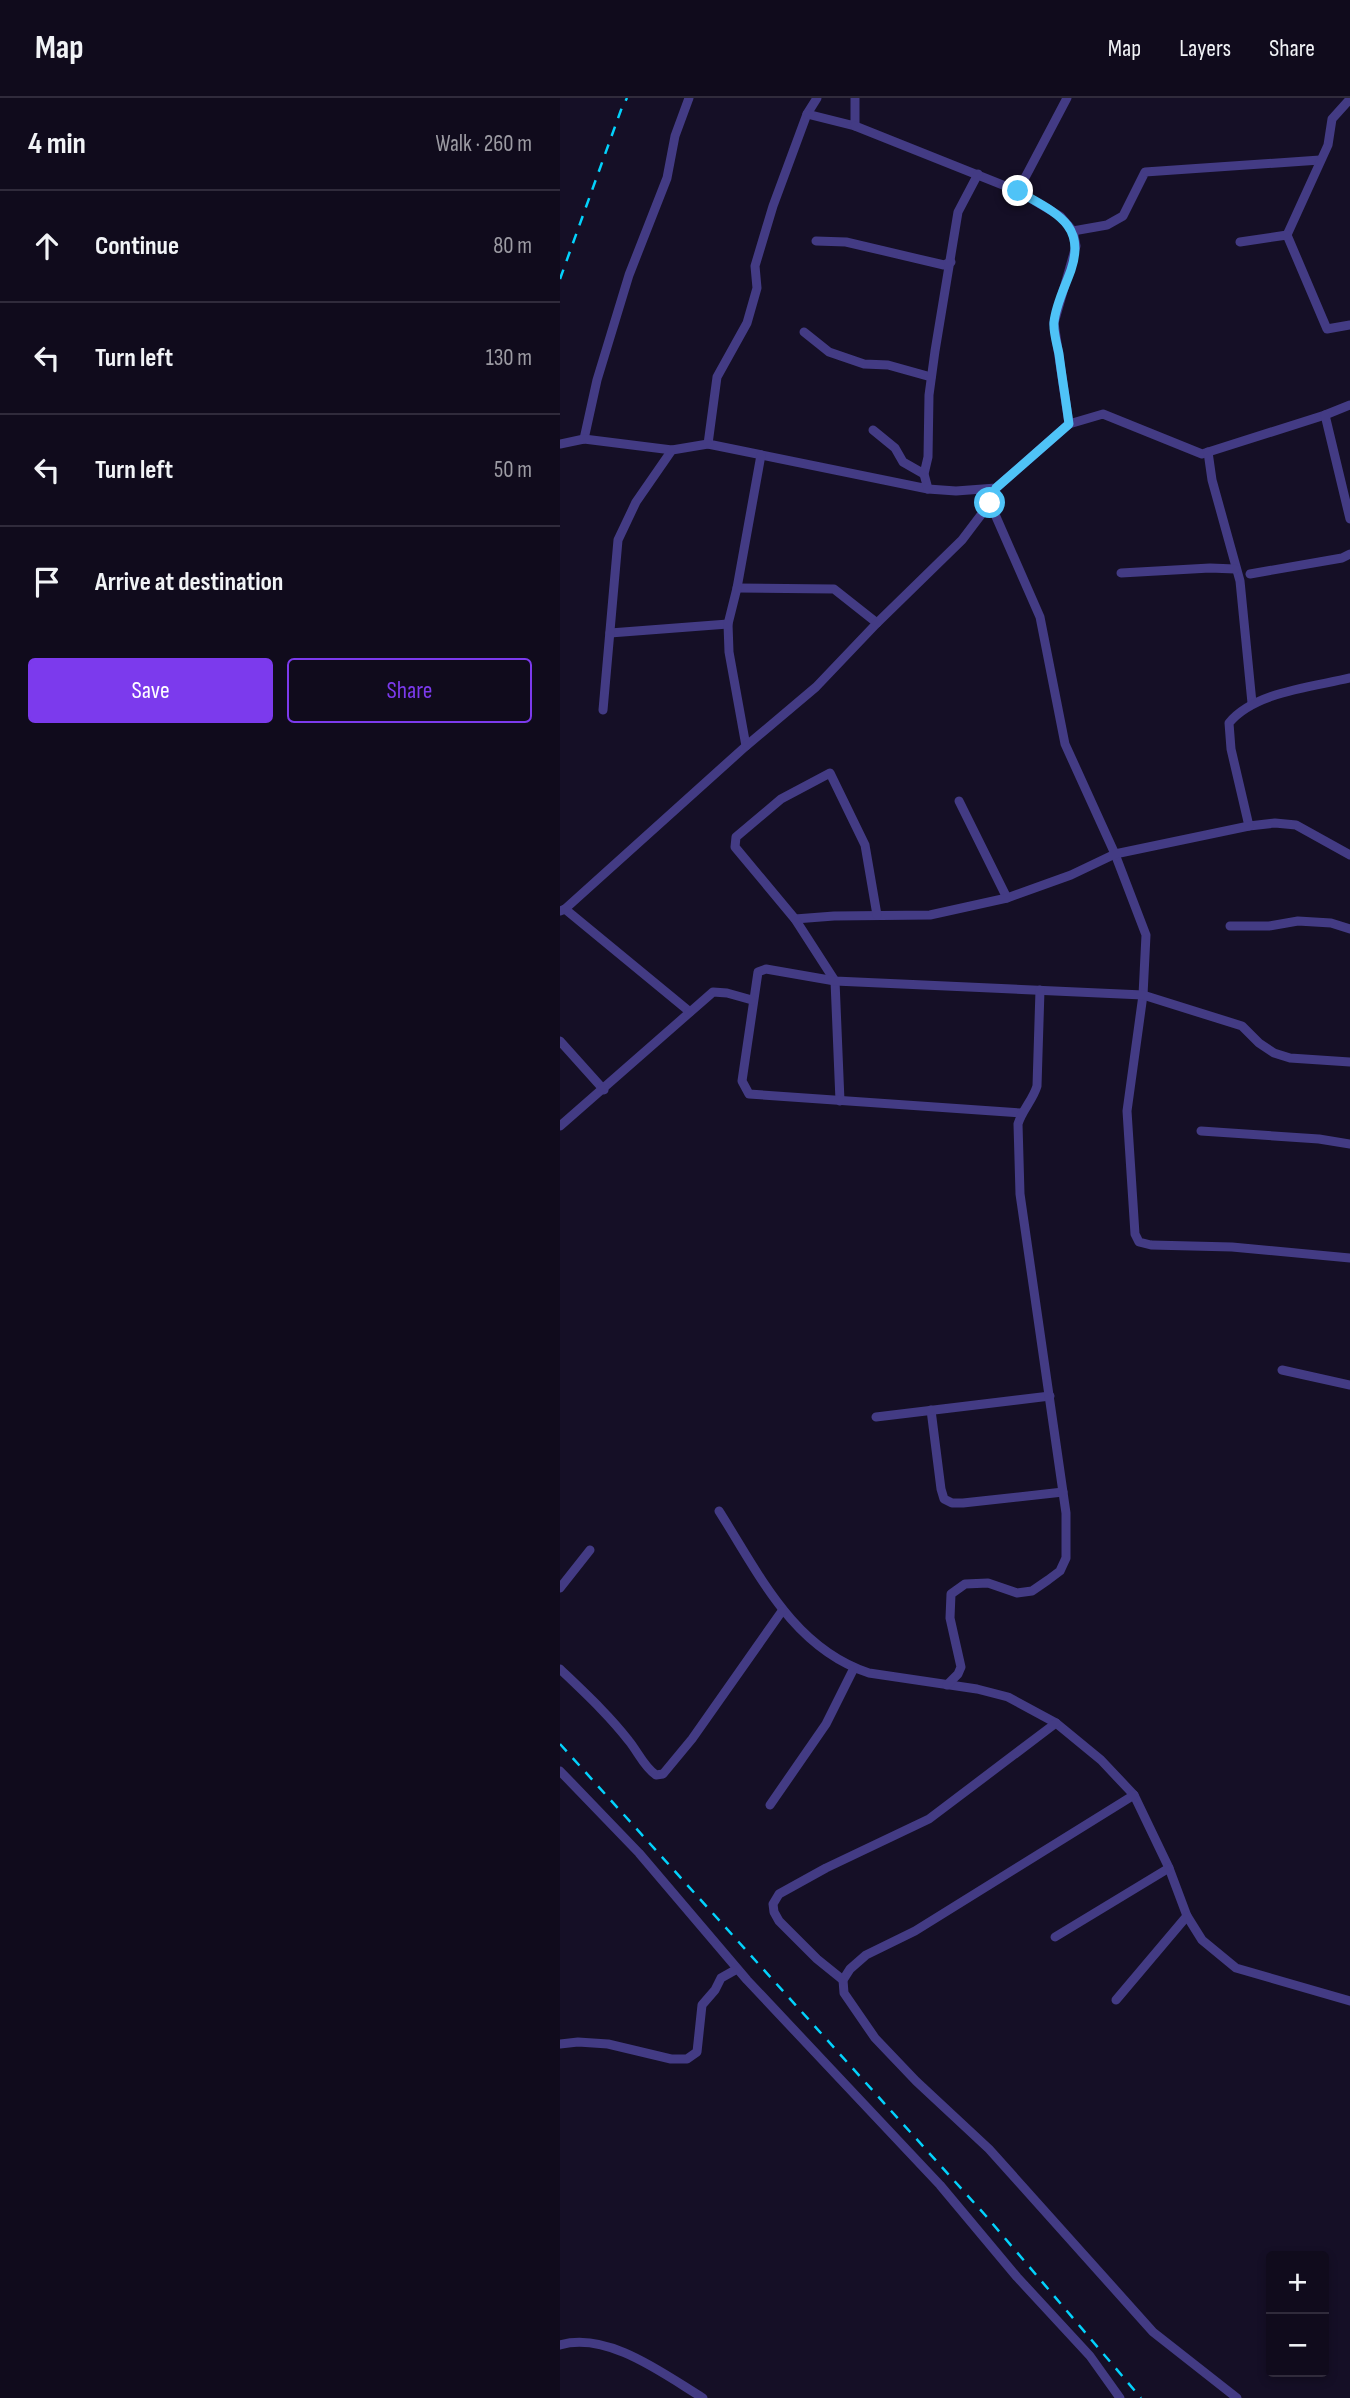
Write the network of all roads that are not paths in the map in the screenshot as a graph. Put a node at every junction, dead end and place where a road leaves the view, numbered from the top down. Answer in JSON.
{"nodes":[{"id":1,"x":689,"y":98,"type":"edge"},
{"id":2,"x":817,"y":98,"type":"edge"},
{"id":3,"x":855,"y":98,"type":"edge"},
{"id":4,"x":1067,"y":98,"type":"edge"},
{"id":5,"x":1350,"y":99,"type":"edge"},
{"id":6,"x":807,"y":114,"type":"junction"},
{"id":7,"x":855,"y":126,"type":"junction"},
{"id":8,"x":1320,"y":160,"type":"junction"},
{"id":9,"x":978,"y":174,"type":"junction"},
{"id":10,"x":1018,"y":191,"type":"junction"},
{"id":11,"x":1073,"y":231,"type":"junction"},
{"id":12,"x":1287,"y":234,"type":"junction"},
{"id":13,"x":816,"y":241,"type":"dead end"},
{"id":14,"x":1240,"y":242,"type":"dead end"},
{"id":15,"x":951,"y":262,"type":"junction"},
{"id":16,"x":1350,"y":325,"type":"edge"},
{"id":17,"x":804,"y":332,"type":"dead end"},
{"id":18,"x":931,"y":377,"type":"junction"},
{"id":19,"x":1350,"y":405,"type":"edge"},
{"id":20,"x":1325,"y":415,"type":"junction"},
{"id":21,"x":1069,"y":424,"type":"junction"},
{"id":22,"x":873,"y":430,"type":"dead end"},
{"id":23,"x":584,"y":439,"type":"junction"},
{"id":24,"x":560,"y":444,"type":"edge"},
{"id":25,"x":708,"y":444,"type":"junction"},
{"id":26,"x":671,"y":450,"type":"junction"},
{"id":27,"x":1208,"y":453,"type":"junction"},
{"id":28,"x":761,"y":454,"type":"junction"},
{"id":29,"x":924,"y":474,"type":"junction"},
{"id":30,"x":996,"y":488,"type":"junction"},
{"id":31,"x":928,"y":489,"type":"junction"},
{"id":32,"x":990,"y":503,"type":"junction"},
{"id":33,"x":1350,"y":519,"type":"edge"},
{"id":34,"x":1350,"y":554,"type":"edge"},
{"id":35,"x":1235,"y":569,"type":"junction"},
{"id":36,"x":1121,"y":573,"type":"dead end"},
{"id":37,"x":1250,"y":574,"type":"dead end"},
{"id":38,"x":737,"y":588,"type":"junction"},
{"id":39,"x":877,"y":623,"type":"junction"},
{"id":40,"x":728,"y":624,"type":"junction"},
{"id":41,"x":610,"y":633,"type":"junction"},
{"id":42,"x":1350,"y":678,"type":"edge"},
{"id":43,"x":1252,"y":703,"type":"junction"},
{"id":44,"x":603,"y":710,"type":"dead end"},
{"id":45,"x":746,"y":746,"type":"junction"},
{"id":46,"x":959,"y":801,"type":"dead end"},
{"id":47,"x":1249,"y":825,"type":"junction"},
{"id":48,"x":1115,"y":854,"type":"junction"},
{"id":49,"x":1350,"y":855,"type":"edge"},
{"id":50,"x":1007,"y":898,"type":"junction"},
{"id":51,"x":563,"y":910,"type":"edge"},
{"id":52,"x":877,"y":915,"type":"junction"},
{"id":53,"x":795,"y":919,"type":"junction"},
{"id":54,"x":1230,"y":926,"type":"dead end"},
{"id":55,"x":1350,"y":929,"type":"edge"},
{"id":56,"x":835,"y":981,"type":"junction"},
{"id":57,"x":1040,"y":990,"type":"junction"},
{"id":58,"x":1143,"y":995,"type":"junction"},
{"id":59,"x":752,"y":1000,"type":"junction"},
{"id":60,"x":690,"y":1012,"type":"junction"},
{"id":61,"x":560,"y":1042,"type":"edge"},
{"id":62,"x":1350,"y":1062,"type":"edge"},
{"id":63,"x":604,"y":1090,"type":"junction"},
{"id":64,"x":840,"y":1101,"type":"junction"},
{"id":65,"x":1021,"y":1113,"type":"junction"},
{"id":66,"x":560,"y":1126,"type":"edge"},
{"id":67,"x":1201,"y":1130,"type":"dead end"},
{"id":68,"x":1350,"y":1144,"type":"edge"},
{"id":69,"x":1350,"y":1258,"type":"edge"},
{"id":70,"x":1282,"y":1370,"type":"dead end"},
{"id":71,"x":1350,"y":1385,"type":"edge"},
{"id":72,"x":1050,"y":1396,"type":"junction"},
{"id":73,"x":931,"y":1410,"type":"junction"},
{"id":74,"x":876,"y":1417,"type":"dead end"},
{"id":75,"x":1063,"y":1492,"type":"junction"},
{"id":76,"x":719,"y":1511,"type":"dead end"},
{"id":77,"x":590,"y":1550,"type":"dead end"},
{"id":78,"x":560,"y":1588,"type":"edge"},
{"id":79,"x":782,"y":1611,"type":"junction"},
{"id":80,"x":853,"y":1668,"type":"junction"},
{"id":81,"x":560,"y":1669,"type":"edge"},
{"id":82,"x":947,"y":1685,"type":"junction"},
{"id":83,"x":1056,"y":1723,"type":"junction"},
{"id":84,"x":560,"y":1771,"type":"edge"},
{"id":85,"x":1134,"y":1795,"type":"junction"},
{"id":86,"x":770,"y":1805,"type":"dead end"},
{"id":87,"x":1170,"y":1868,"type":"junction"},
{"id":88,"x":1187,"y":1916,"type":"junction"},
{"id":89,"x":1055,"y":1937,"type":"dead end"},
{"id":90,"x":737,"y":1969,"type":"junction"},
{"id":91,"x":843,"y":1980,"type":"junction"},
{"id":92,"x":1116,"y":2000,"type":"dead end"},
{"id":93,"x":1350,"y":2001,"type":"edge"},
{"id":94,"x":560,"y":2044,"type":"edge"},
{"id":95,"x":560,"y":2344,"type":"edge"},
{"id":96,"x":703,"y":2398,"type":"edge"},
{"id":97,"x":1120,"y":2398,"type":"edge"},
{"id":98,"x":1237,"y":2398,"type":"edge"}],
"edges":[{"from":1,"to":23,"type":"street"},
{"from":2,"to":6,"type":"street"},
{"from":3,"to":7,"type":"street"},
{"from":4,"to":10,"type":"street"},
{"from":5,"to":8,"type":"street"},
{"from":6,"to":7,"type":"street"},
{"from":6,"to":25,"type":"street"},
{"from":7,"to":9,"type":"street"},
{"from":8,"to":11,"type":"street"},
{"from":8,"to":12,"type":"street"},
{"from":9,"to":10,"type":"street"},
{"from":9,"to":15,"type":"street"},
{"from":10,"to":11,"type":"street"},
{"from":11,"to":21,"type":"street"},
{"from":12,"to":14,"type":"street"},
{"from":12,"to":16,"type":"street"},
{"from":13,"to":15,"type":"street"},
{"from":15,"to":18,"type":"street"},
{"from":17,"to":18,"type":"street"},
{"from":18,"to":29,"type":"street"},
{"from":19,"to":20,"type":"street"},
{"from":20,"to":27,"type":"street"},
{"from":20,"to":33,"type":"street"},
{"from":21,"to":27,"type":"street"},
{"from":21,"to":30,"type":"street"},
{"from":22,"to":29,"type":"street"},
{"from":23,"to":24,"type":"street"},
{"from":23,"to":26,"type":"street"},
{"from":25,"to":26,"type":"street"},
{"from":25,"to":28,"type":"street"},
{"from":26,"to":41,"type":"street"},
{"from":27,"to":35,"type":"street"},
{"from":28,"to":31,"type":"street"},
{"from":28,"to":38,"type":"street"},
{"from":29,"to":31,"type":"street"},
{"from":30,"to":31,"type":"street"},
{"from":30,"to":32,"type":"street"},
{"from":32,"to":39,"type":"street"},
{"from":32,"to":48,"type":"street"},
{"from":34,"to":37,"type":"street"},
{"from":35,"to":36,"type":"street"},
{"from":35,"to":43,"type":"street"},
{"from":38,"to":39,"type":"street"},
{"from":38,"to":40,"type":"street"},
{"from":39,"to":45,"type":"street"},
{"from":40,"to":41,"type":"street"},
{"from":40,"to":45,"type":"street"},
{"from":41,"to":44,"type":"street"},
{"from":42,"to":43,"type":"street"},
{"from":43,"to":47,"type":"street"},
{"from":45,"to":51,"type":"street"},
{"from":46,"to":50,"type":"street"},
{"from":47,"to":48,"type":"street"},
{"from":47,"to":49,"type":"street"},
{"from":48,"to":50,"type":"street"},
{"from":48,"to":58,"type":"street"},
{"from":50,"to":52,"type":"street"},
{"from":51,"to":60,"type":"street"},
{"from":52,"to":53,"type":"street"},
{"from":52,"to":53,"type":"street"},
{"from":53,"to":56,"type":"street"},
{"from":54,"to":55,"type":"street"},
{"from":56,"to":57,"type":"street"},
{"from":56,"to":59,"type":"street"},
{"from":56,"to":64,"type":"street"},
{"from":57,"to":58,"type":"street"},
{"from":57,"to":65,"type":"street"},
{"from":58,"to":62,"type":"street"},
{"from":58,"to":69,"type":"street"},
{"from":59,"to":60,"type":"street"},
{"from":59,"to":64,"type":"street"},
{"from":60,"to":63,"type":"street"},
{"from":61,"to":63,"type":"street"},
{"from":63,"to":66,"type":"street"},
{"from":64,"to":65,"type":"street"},
{"from":65,"to":72,"type":"street"},
{"from":67,"to":68,"type":"street"},
{"from":70,"to":71,"type":"street"},
{"from":72,"to":73,"type":"street"},
{"from":72,"to":75,"type":"street"},
{"from":73,"to":74,"type":"street"},
{"from":73,"to":75,"type":"street"},
{"from":75,"to":82,"type":"street"},
{"from":76,"to":79,"type":"street"},
{"from":77,"to":78,"type":"street"},
{"from":79,"to":80,"type":"street"},
{"from":79,"to":81,"type":"street"},
{"from":80,"to":82,"type":"street"},
{"from":80,"to":86,"type":"street"},
{"from":82,"to":83,"type":"street"},
{"from":83,"to":85,"type":"street"},
{"from":83,"to":91,"type":"street"},
{"from":84,"to":90,"type":"street"},
{"from":85,"to":87,"type":"street"},
{"from":85,"to":91,"type":"street"},
{"from":87,"to":88,"type":"street"},
{"from":87,"to":89,"type":"street"},
{"from":88,"to":92,"type":"street"},
{"from":88,"to":93,"type":"street"},
{"from":90,"to":94,"type":"street"},
{"from":90,"to":97,"type":"street"},
{"from":91,"to":98,"type":"street"},
{"from":95,"to":96,"type":"street"}]}
